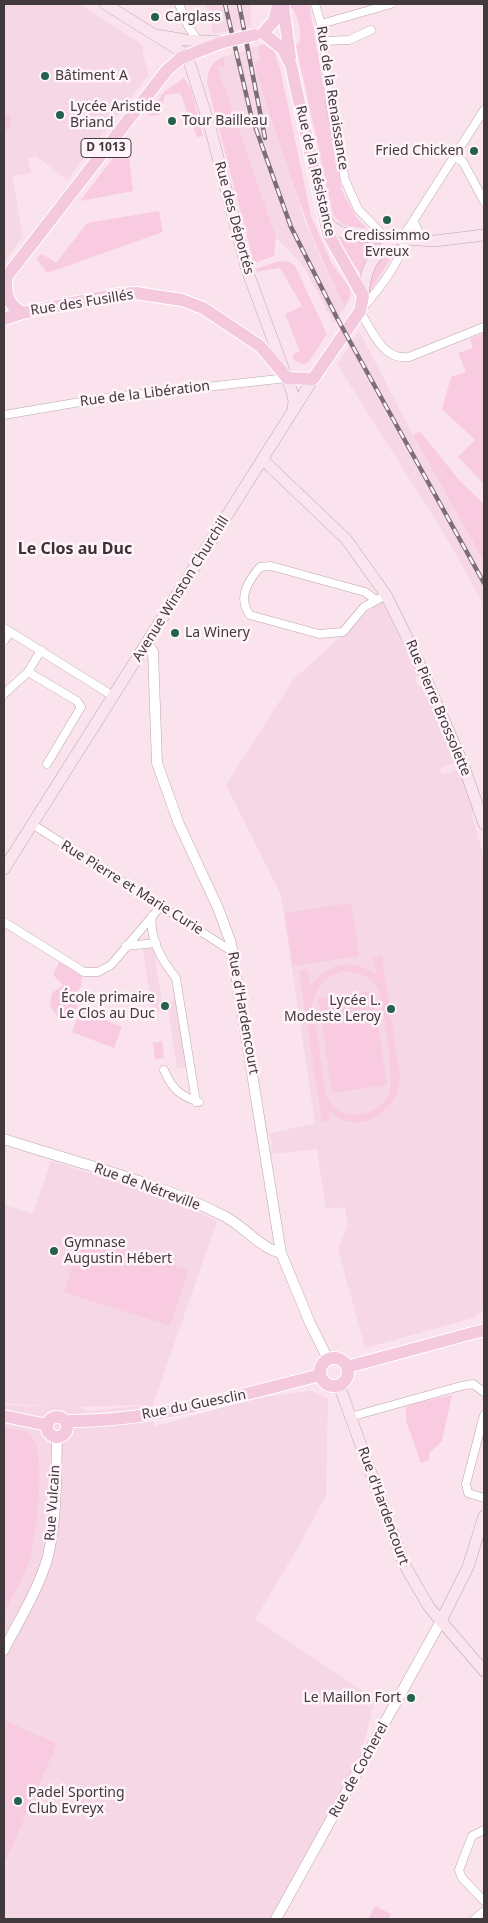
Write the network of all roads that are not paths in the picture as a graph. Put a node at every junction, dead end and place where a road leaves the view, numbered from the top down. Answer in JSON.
{"nodes":[{"id":1,"x":105,"y":4,"type":"edge"},
{"id":2,"x":179,"y":4,"type":"edge"},
{"id":3,"x":278,"y":4,"type":"edge"},
{"id":4,"x":283,"y":4,"type":"edge"},
{"id":5,"x":315,"y":4,"type":"edge"},
{"id":6,"x":391,"y":4,"type":"edge"},
{"id":7,"x":321,"y":24,"type":"junction"},
{"id":8,"x":371,"y":30,"type":"dead end"},
{"id":9,"x":152,"y":34,"type":"junction"},
{"id":10,"x":259,"y":34,"type":"junction"},
{"id":11,"x":198,"y":41,"type":"junction"},
{"id":12,"x":323,"y":41,"type":"junction"},
{"id":13,"x":223,"y":42,"type":"junction"},
{"id":14,"x":179,"y":55,"type":"junction"},
{"id":15,"x":291,"y":64,"type":"junction"},
{"id":16,"x":484,"y":112,"type":"edge"},
{"id":17,"x":455,"y":156,"type":"junction"},
{"id":18,"x":484,"y":200,"type":"edge"},
{"id":19,"x":322,"y":213,"type":"junction"},
{"id":20,"x":414,"y":222,"type":"junction"},
{"id":21,"x":484,"y":235,"type":"edge"},
{"id":22,"x":397,"y":239,"type":"junction"},
{"id":23,"x":424,"y":240,"type":"junction"},
{"id":24,"x":5,"y":278,"type":"edge"},
{"id":25,"x":362,"y":296,"type":"junction"},
{"id":26,"x":360,"y":311,"type":"junction"},
{"id":27,"x":22,"y":312,"type":"junction"},
{"id":28,"x":4,"y":319,"type":"edge"},
{"id":29,"x":484,"y":327,"type":"edge"},
{"id":30,"x":287,"y":378,"type":"junction"},
{"id":31,"x":313,"y":379,"type":"junction"},
{"id":32,"x":292,"y":412,"type":"junction"},
{"id":33,"x":4,"y":415,"type":"edge"},
{"id":34,"x":263,"y":460,"type":"junction"},
{"id":35,"x":381,"y":597,"type":"junction"},
{"id":36,"x":7,"y":630,"type":"edge"},
{"id":37,"x":4,"y":641,"type":"edge"},
{"id":38,"x":147,"y":642,"type":"junction"},
{"id":39,"x":41,"y":650,"type":"junction"},
{"id":40,"x":138,"y":657,"type":"junction"},
{"id":41,"x":153,"y":670,"type":"junction"},
{"id":42,"x":28,"y":672,"type":"junction"},
{"id":43,"x":4,"y":694,"type":"edge"},
{"id":44,"x":113,"y":696,"type":"junction"},
{"id":45,"x":47,"y":764,"type":"dead end"},
{"id":46,"x":32,"y":824,"type":"junction"},
{"id":47,"x":484,"y":824,"type":"edge"},
{"id":48,"x":5,"y":866,"type":"edge"},
{"id":49,"x":161,"y":906,"type":"junction"},
{"id":50,"x":152,"y":916,"type":"junction"},
{"id":51,"x":4,"y":922,"type":"edge"},
{"id":52,"x":156,"y":943,"type":"junction"},
{"id":53,"x":126,"y":946,"type":"junction"},
{"id":54,"x":233,"y":952,"type":"junction"},
{"id":55,"x":164,"y":1070,"type":"dead end"},
{"id":56,"x":4,"y":1139,"type":"edge"},
{"id":57,"x":282,"y":1253,"type":"junction"},
{"id":58,"x":484,"y":1330,"type":"edge"},
{"id":59,"x":328,"y":1359,"type":"junction"},
{"id":60,"x":347,"y":1367,"type":"junction"},
{"id":61,"x":320,"y":1375,"type":"junction"},
{"id":62,"x":339,"y":1385,"type":"junction"},
{"id":63,"x":484,"y":1392,"type":"edge"},
{"id":64,"x":484,"y":1415,"type":"edge"},
{"id":65,"x":4,"y":1416,"type":"edge"},
{"id":66,"x":350,"y":1417,"type":"junction"},
{"id":67,"x":66,"y":1421,"type":"junction"},
{"id":68,"x":47,"y":1425,"type":"junction"},
{"id":69,"x":57,"y":1437,"type":"junction"},
{"id":70,"x":484,"y":1498,"type":"edge"},
{"id":71,"x":484,"y":1516,"type":"edge"},
{"id":72,"x":441,"y":1621,"type":"junction"},
{"id":73,"x":4,"y":1650,"type":"edge"},
{"id":74,"x":484,"y":1671,"type":"edge"},
{"id":75,"x":484,"y":1830,"type":"edge"},
{"id":76,"x":484,"y":1901,"type":"edge"},
{"id":77,"x":484,"y":1911,"type":"edge"},
{"id":78,"x":276,"y":1919,"type":"edge"},
{"id":79,"x":475,"y":1919,"type":"edge"}],
"edges":[{"from":1,"to":9,"type":"main road"},
{"from":2,"to":11,"type":"street"},
{"from":3,"to":10,"type":"main road"},
{"from":4,"to":15,"type":"main road"},
{"from":5,"to":7,"type":"street","name":"Rue de la Renaissance"},
{"from":6,"to":7,"type":"street"},
{"from":7,"to":12,"type":"street","name":"Rue de la Renaissance"},
{"from":8,"to":12,"type":"street"},
{"from":9,"to":11,"type":"main road"},
{"from":9,"to":14,"type":"main road"},
{"from":10,"to":13,"type":"main road","bridge":true},
{"from":10,"to":15,"type":"main road","name":"Rue de la Résistance"},
{"from":11,"to":13,"type":"main road"},
{"from":12,"to":22,"type":"street","name":"Rue de la Renaissance"},
{"from":13,"to":14,"type":"main road"},
{"from":14,"to":24,"type":"main road","number":"D 1013"},
{"from":14,"to":30,"type":"main road","name":"Rue des Déportés"},
{"from":15,"to":19,"type":"main road","name":"Rue de la Résistance"},
{"from":16,"to":17,"type":"street"},
{"from":17,"to":18,"type":"street"},
{"from":17,"to":20,"type":"street"},
{"from":19,"to":22,"type":"main road"},
{"from":19,"to":25,"type":"main road","name":"Rue de la Résistance"},
{"from":20,"to":22,"type":"street"},
{"from":20,"to":23,"type":"street"},
{"from":21,"to":23,"type":"main road"},
{"from":22,"to":23,"type":"main road"},
{"from":22,"to":25,"type":"main road"},
{"from":22,"to":26,"type":"street"},
{"from":24,"to":27,"type":"main road"},
{"from":25,"to":26,"type":"main road"},
{"from":26,"to":29,"type":"street"},
{"from":26,"to":31,"type":"main road","name":"Avenue Winston Churchill"},
{"from":27,"to":28,"type":"main road","name":"Rue des Fusillés"},
{"from":27,"to":30,"type":"main road","name":"Rue des Fusillés"},
{"from":30,"to":31,"type":"main road"},
{"from":30,"to":32,"type":"main road","name":"Rue des Déportés"},
{"from":30,"to":33,"type":"street","name":"Rue de la Libération"},
{"from":31,"to":32,"type":"main road","name":"Avenue Winston Churchill"},
{"from":32,"to":34,"type":"main road","name":"Avenue Winston Churchill"},
{"from":34,"to":35,"type":"main road","name":"Rue Pierre Brossolette"},
{"from":34,"to":38,"type":"main road","name":"Avenue Winston Churchill"},
{"from":35,"to":35,"type":"street"},
{"from":35,"to":47,"type":"main road","name":"Rue Pierre Brossolette"},
{"from":36,"to":37,"type":"street"},
{"from":36,"to":39,"type":"street"},
{"from":38,"to":40,"type":"main road","name":"Avenue Winston Churchill"},
{"from":38,"to":41,"type":"street","name":"Rue d'Hardencourt"},
{"from":39,"to":42,"type":"street"},
{"from":39,"to":44,"type":"street"},
{"from":40,"to":41,"type":"street"},
{"from":40,"to":44,"type":"main road","name":"Avenue Winston Churchill"},
{"from":41,"to":54,"type":"street","name":"Rue d'Hardencourt"},
{"from":42,"to":43,"type":"street"},
{"from":42,"to":45,"type":"street"},
{"from":44,"to":46,"type":"main road","name":"Avenue Winston Churchill"},
{"from":46,"to":48,"type":"main road","name":"Avenue Winston Churchill"},
{"from":46,"to":49,"type":"street","name":"Rue Pierre et Marie Curie"},
{"from":49,"to":50,"type":"street"},
{"from":49,"to":54,"type":"street","name":"Rue Pierre et Marie Curie"},
{"from":50,"to":52,"type":"street"},
{"from":50,"to":53,"type":"street"},
{"from":51,"to":53,"type":"street"},
{"from":52,"to":53,"type":"street"},
{"from":52,"to":55,"type":"street"},
{"from":54,"to":57,"type":"street","name":"Rue d'Hardencourt"},
{"from":56,"to":57,"type":"street","name":"Rue de Nétreville"},
{"from":57,"to":59,"type":"street","name":"Rue d'Hardencourt"},
{"from":58,"to":60,"type":"main road"},
{"from":59,"to":60,"type":"main road"},
{"from":59,"to":61,"type":"main road"},
{"from":60,"to":62,"type":"main road"},
{"from":61,"to":62,"type":"main road"},
{"from":61,"to":67,"type":"main road","name":"Rue du Guesclin"},
{"from":62,"to":66,"type":"main road","name":"Rue d'Hardencourt"},
{"from":63,"to":66,"type":"street"},
{"from":64,"to":70,"type":"street"},
{"from":65,"to":68,"type":"main road"},
{"from":66,"to":72,"type":"main road","name":"Rue d'Hardencourt"},
{"from":67,"to":68,"type":"main road"},
{"from":67,"to":69,"type":"main road"},
{"from":68,"to":69,"type":"main road"},
{"from":69,"to":73,"type":"street","name":"Rue Vulcain"},
{"from":71,"to":72,"type":"main road"},
{"from":72,"to":74,"type":"main road","name":"Rue d'Hardencourt"},
{"from":72,"to":78,"type":"street","name":"Rue de Cocherel"},
{"from":75,"to":76,"type":"street"},
{"from":77,"to":79,"type":"street"}]}
